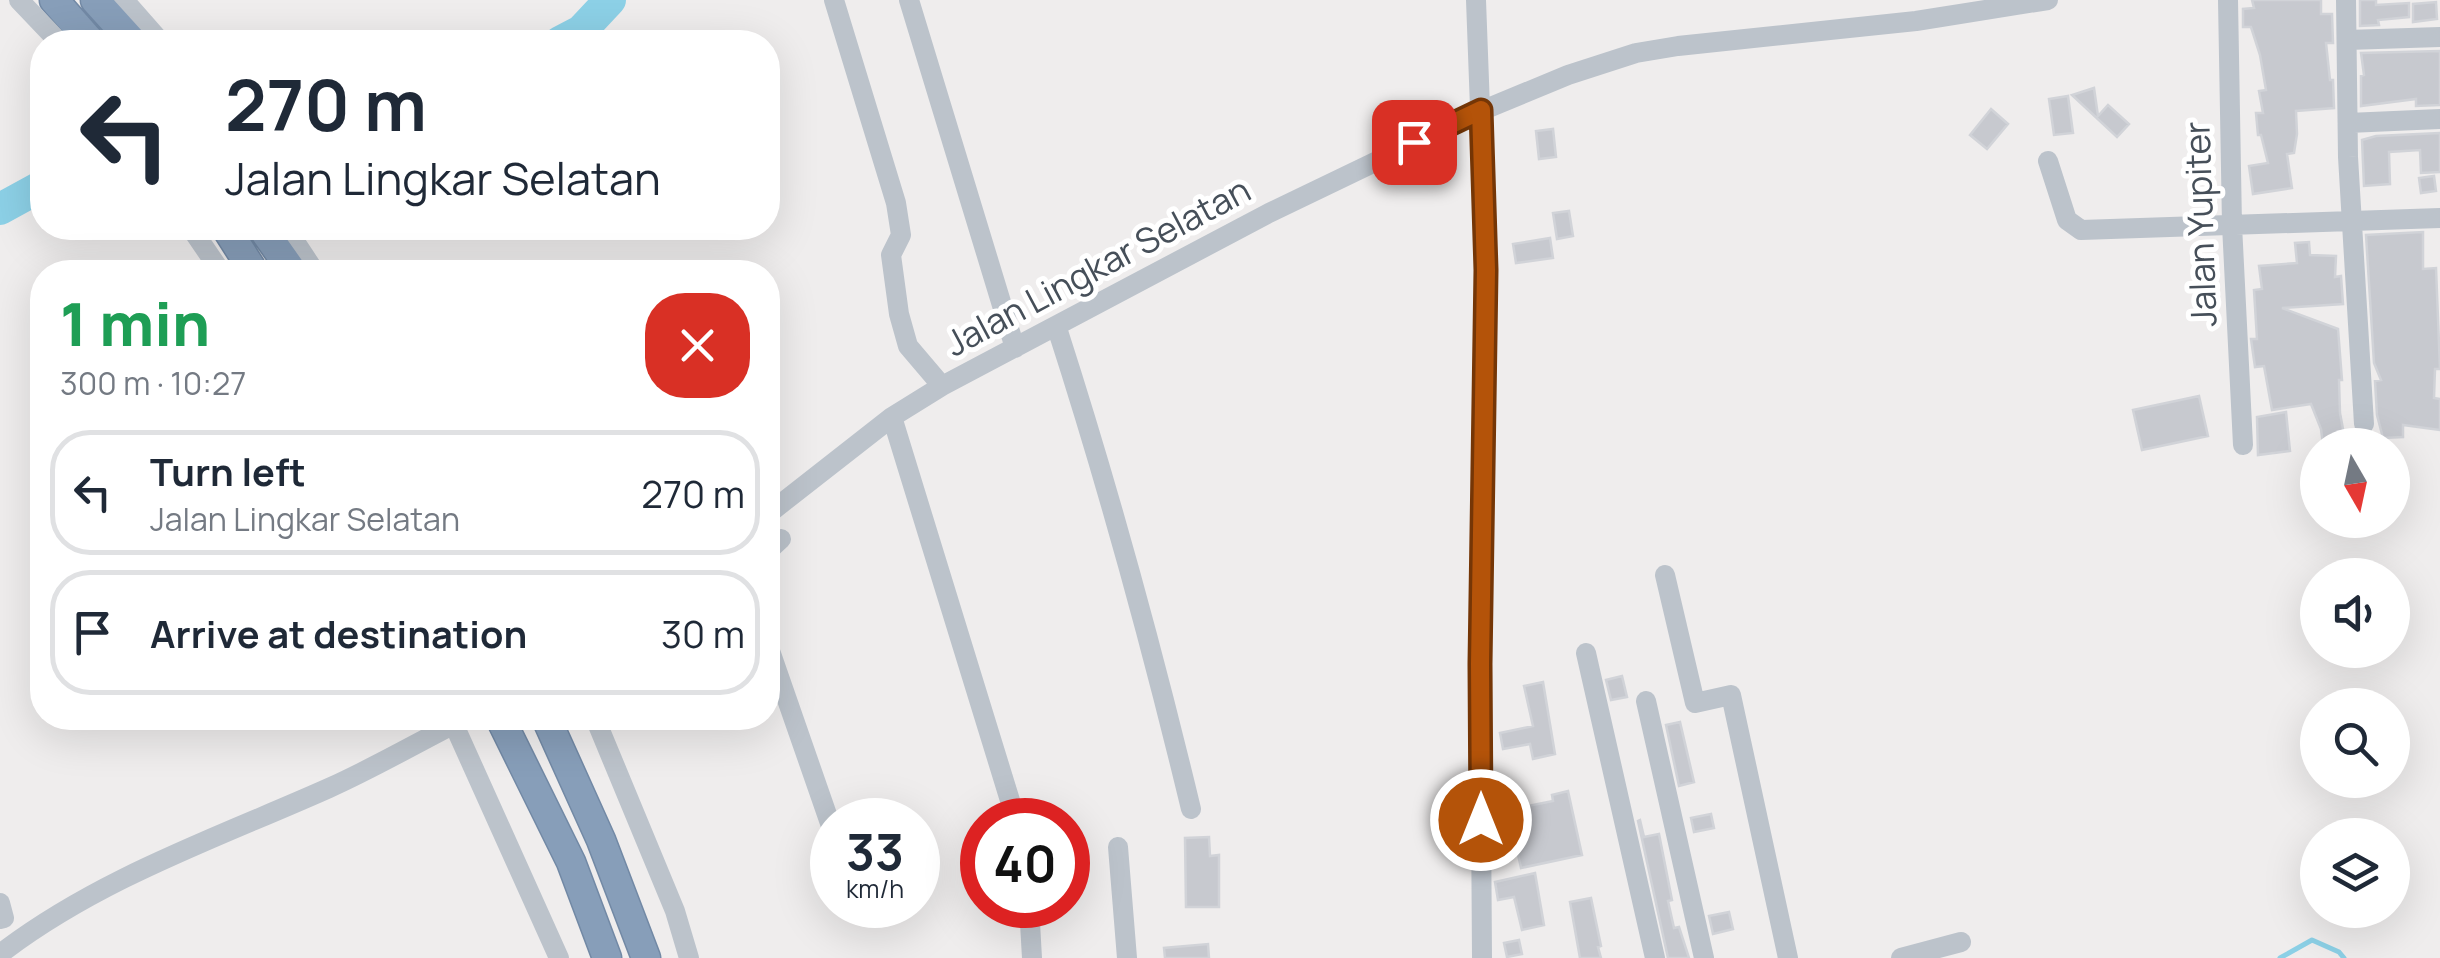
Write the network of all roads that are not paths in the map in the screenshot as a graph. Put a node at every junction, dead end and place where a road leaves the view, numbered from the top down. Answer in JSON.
{"nodes":[{"id":1,"x":19,"y":0,"type":"edge"},
{"id":2,"x":54,"y":0,"type":"edge"},
{"id":3,"x":95,"y":0,"type":"edge"},
{"id":4,"x":124,"y":0,"type":"edge"},
{"id":5,"x":834,"y":0,"type":"edge"},
{"id":6,"x":910,"y":0,"type":"edge"},
{"id":7,"x":1476,"y":0,"type":"edge"},
{"id":8,"x":2048,"y":0,"type":"edge"},
{"id":9,"x":2228,"y":0,"type":"edge"},
{"id":10,"x":2346,"y":0,"type":"edge"},
{"id":11,"x":48,"y":30,"type":"edge"},
{"id":12,"x":80,"y":30,"type":"edge"},
{"id":13,"x":122,"y":30,"type":"edge"},
{"id":14,"x":150,"y":30,"type":"edge"},
{"id":15,"x":2440,"y":37,"type":"edge"},
{"id":16,"x":2347,"y":40,"type":"junction"},
{"id":17,"x":1480,"y":105,"type":"junction"},
{"id":18,"x":2440,"y":119,"type":"edge"},
{"id":19,"x":2348,"y":123,"type":"junction"},
{"id":20,"x":2048,"y":161,"type":"dead end"},
{"id":21,"x":2440,"y":218,"type":"edge"},
{"id":22,"x":2352,"y":222,"type":"junction"},
{"id":23,"x":2232,"y":226,"type":"junction"},
{"id":24,"x":1057,"y":328,"type":"junction"},
{"id":25,"x":1015,"y":348,"type":"junction"},
{"id":26,"x":942,"y":386,"type":"junction"},
{"id":27,"x":892,"y":417,"type":"junction"},
{"id":28,"x":2364,"y":424,"type":"dead end"},
{"id":29,"x":2243,"y":446,"type":"dead end"},
{"id":30,"x":780,"y":505,"type":"edge"},
{"id":31,"x":1665,"y":575,"type":"dead end"},
{"id":32,"x":1586,"y":653,"type":"dead end"},
{"id":33,"x":780,"y":679,"type":"edge"},
{"id":34,"x":1646,"y":700,"type":"dead end"},
{"id":35,"x":438,"y":730,"type":"edge"},
{"id":36,"x":461,"y":730,"type":"edge"},
{"id":37,"x":507,"y":730,"type":"edge"},
{"id":38,"x":552,"y":730,"type":"edge"},
{"id":39,"x":601,"y":730,"type":"edge"},
{"id":40,"x":821,"y":798,"type":"edge"},
{"id":41,"x":1009,"y":798,"type":"edge"},
{"id":42,"x":1191,"y":809,"type":"dead end"},
{"id":43,"x":1118,"y":847,"type":"dead end"},
{"id":44,"x":0,"y":904,"type":"edge"},
{"id":45,"x":0,"y":919,"type":"edge"},
{"id":46,"x":1030,"y":928,"type":"edge"},
{"id":47,"x":1961,"y":942,"type":"dead end"},
{"id":48,"x":0,"y":954,"type":"edge"},
{"id":49,"x":559,"y":958,"type":"edge"},
{"id":50,"x":607,"y":958,"type":"edge"},
{"id":51,"x":646,"y":958,"type":"edge"},
{"id":52,"x":689,"y":958,"type":"edge"},
{"id":53,"x":1032,"y":958,"type":"edge"},
{"id":54,"x":1127,"y":958,"type":"edge"},
{"id":55,"x":1482,"y":958,"type":"edge"},
{"id":56,"x":1655,"y":958,"type":"edge"},
{"id":57,"x":1704,"y":958,"type":"edge"},
{"id":58,"x":1788,"y":958,"type":"edge"},
{"id":59,"x":1901,"y":958,"type":"edge"}],
"edges":[{"from":1,"to":11,"type":"street"},
{"from":2,"to":12,"type":"highway"},
{"from":3,"to":13,"type":"highway"},
{"from":4,"to":14,"type":"street"},
{"from":5,"to":26,"type":"street"},
{"from":6,"to":25,"type":"street"},
{"from":7,"to":17,"type":"street"},
{"from":8,"to":17,"type":"street","name":"Jalan Lingkar Selatan"},
{"from":9,"to":23,"type":"street","name":"Jalan Yupiter"},
{"from":10,"to":16,"type":"street"},
{"from":15,"to":16,"type":"street"},
{"from":16,"to":19,"type":"street"},
{"from":17,"to":24,"type":"street","name":"Jalan Lingkar Selatan"},
{"from":17,"to":55,"type":"street"},
{"from":18,"to":19,"type":"street"},
{"from":19,"to":22,"type":"street"},
{"from":20,"to":23,"type":"street"},
{"from":21,"to":22,"type":"street"},
{"from":22,"to":23,"type":"street"},
{"from":22,"to":28,"type":"street"},
{"from":23,"to":29,"type":"street","name":"Jalan Yupiter"},
{"from":24,"to":25,"type":"street","name":"Jalan Lingkar Selatan"},
{"from":24,"to":42,"type":"street"},
{"from":25,"to":26,"type":"street","name":"Jalan Lingkar Selatan"},
{"from":26,"to":27,"type":"street","name":"Jalan Lingkar Selatan"},
{"from":27,"to":30,"type":"street","name":"Jalan Lingkar Selatan"},
{"from":27,"to":41,"type":"street"},
{"from":31,"to":58,"type":"street"},
{"from":32,"to":56,"type":"street"},
{"from":33,"to":40,"type":"street"},
{"from":34,"to":57,"type":"street"},
{"from":35,"to":48,"type":"street"},
{"from":36,"to":49,"type":"street"},
{"from":37,"to":50,"type":"highway"},
{"from":38,"to":51,"type":"highway"},
{"from":39,"to":52,"type":"street"},
{"from":43,"to":54,"type":"street"},
{"from":44,"to":45,"type":"street"},
{"from":46,"to":53,"type":"street"},
{"from":47,"to":59,"type":"street"}]}
